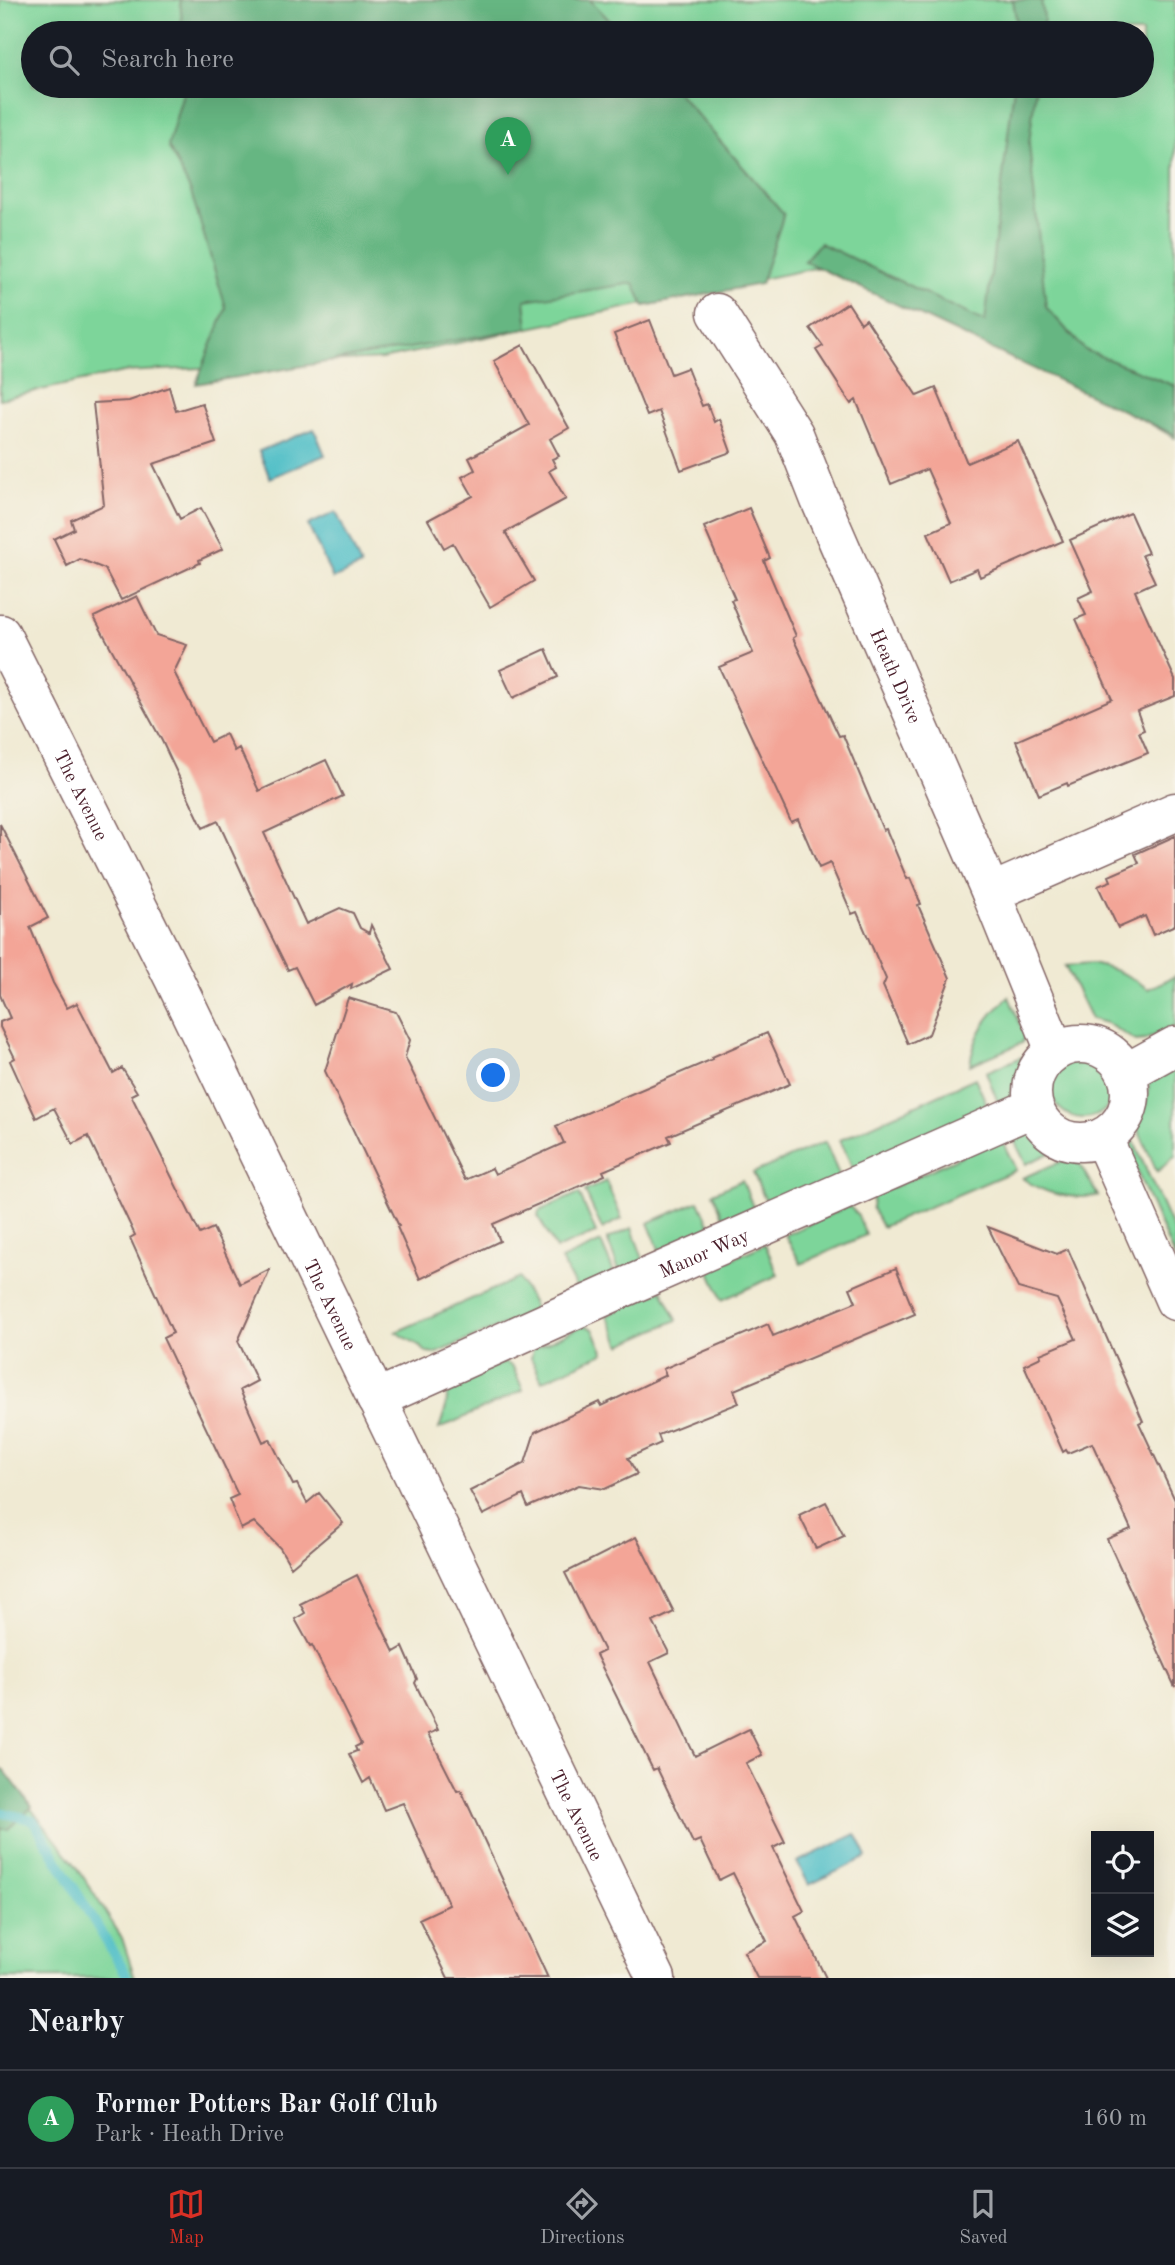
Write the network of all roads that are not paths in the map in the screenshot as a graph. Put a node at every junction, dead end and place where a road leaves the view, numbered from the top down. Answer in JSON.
{"nodes":[{"id":1,"x":717,"y":313,"type":"dead end"},
{"id":2,"x":1,"y":635,"type":"edge"},
{"id":3,"x":1175,"y":812,"type":"edge"},
{"id":4,"x":991,"y":893,"type":"junction"},
{"id":5,"x":1175,"y":1046,"type":"edge"},
{"id":6,"x":1055,"y":1051,"type":"junction"},
{"id":7,"x":1126,"y":1073,"type":"junction"},
{"id":8,"x":1032,"y":1108,"type":"junction"},
{"id":9,"x":1102,"y":1138,"type":"junction"},
{"id":10,"x":1175,"y":1301,"type":"edge"},
{"id":11,"x":376,"y":1399,"type":"junction"},
{"id":12,"x":656,"y":1978,"type":"edge"}],
"edges":[{"from":1,"to":4,"type":"street","name":"Heath Drive"},
{"from":2,"to":11,"type":"street","name":"The Avenue"},
{"from":3,"to":4,"type":"street"},
{"from":4,"to":6,"type":"street","name":"Heath Drive"},
{"from":5,"to":7,"type":"street"},
{"from":6,"to":7,"type":"street"},
{"from":6,"to":8,"type":"street"},
{"from":7,"to":9,"type":"street"},
{"from":8,"to":9,"type":"street"},
{"from":8,"to":11,"type":"street","name":"Manor Way"},
{"from":9,"to":10,"type":"street"},
{"from":11,"to":12,"type":"street","name":"The Avenue"}]}
